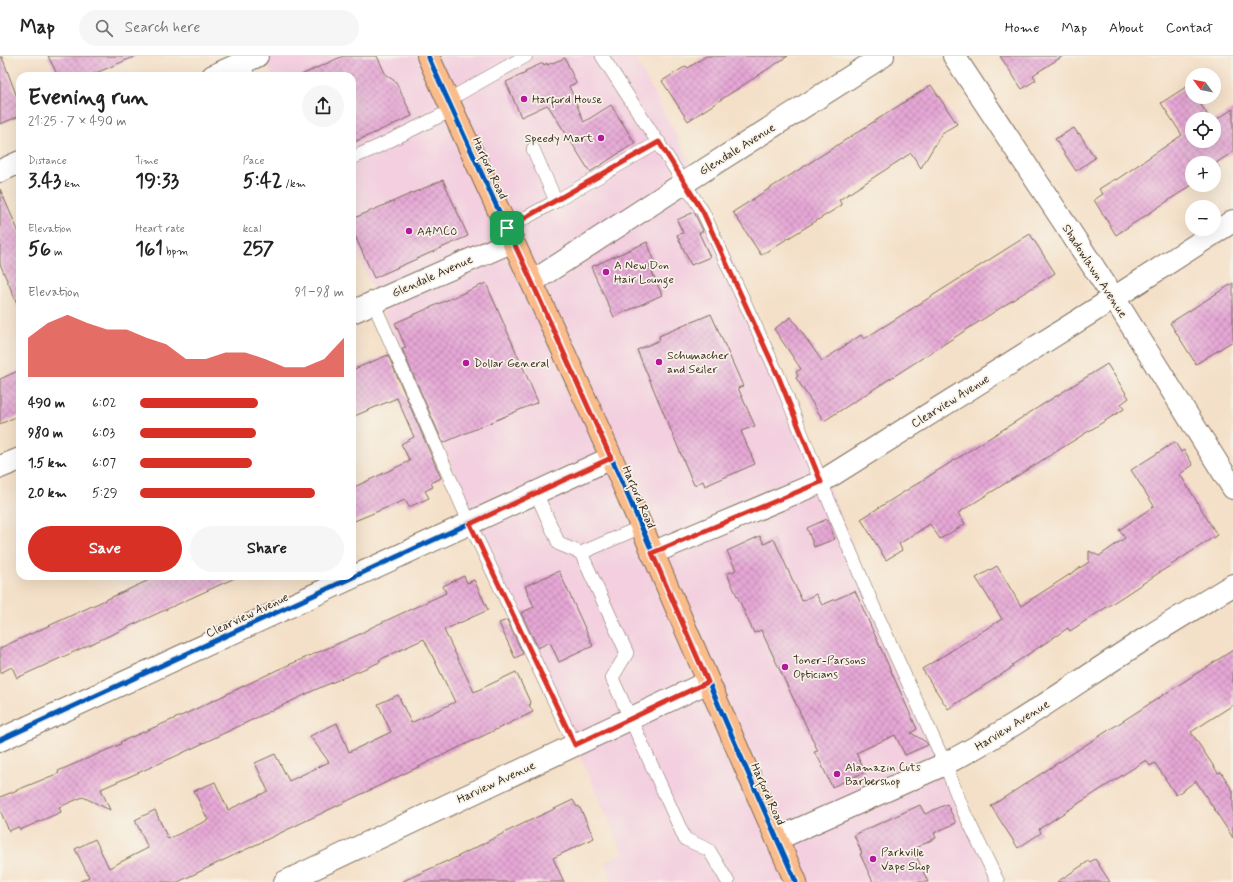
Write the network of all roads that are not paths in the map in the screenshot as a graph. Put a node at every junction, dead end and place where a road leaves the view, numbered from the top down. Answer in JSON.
{"nodes":[{"id":1,"x":428,"y":56,"type":"edge"},
{"id":2,"x":526,"y":56,"type":"edge"},
{"id":3,"x":602,"y":56,"type":"edge"},
{"id":4,"x":883,"y":56,"type":"edge"},
{"id":5,"x":954,"y":56,"type":"edge"},
{"id":6,"x":249,"y":65,"type":"edge"},
{"id":7,"x":226,"y":72,"type":"edge"},
{"id":8,"x":450,"y":105,"type":"junction"},
{"id":9,"x":659,"y":142,"type":"junction"},
{"id":10,"x":533,"y":150,"type":"dead end"},
{"id":11,"x":356,"y":156,"type":"edge"},
{"id":12,"x":16,"y":164,"type":"edge"},
{"id":13,"x":0,"y":171,"type":"edge"},
{"id":14,"x":684,"y":183,"type":"junction"},
{"id":15,"x":556,"y":201,"type":"junction"},
{"id":16,"x":1233,"y":222,"type":"edge"},
{"id":17,"x":510,"y":234,"type":"junction"},
{"id":18,"x":532,"y":282,"type":"junction"},
{"id":19,"x":1114,"y":298,"type":"junction"},
{"id":20,"x":373,"y":302,"type":"junction"},
{"id":21,"x":356,"y":310,"type":"edge"},
{"id":22,"x":611,"y":458,"type":"junction"},
{"id":23,"x":16,"y":461,"type":"edge"},
{"id":24,"x":0,"y":468,"type":"edge"},
{"id":25,"x":821,"y":482,"type":"junction"},
{"id":26,"x":1233,"y":488,"type":"edge"},
{"id":27,"x":536,"y":493,"type":"junction"},
{"id":28,"x":470,"y":524,"type":"junction"},
{"id":29,"x":641,"y":528,"type":"junction"},
{"id":30,"x":581,"y":553,"type":"junction"},
{"id":31,"x":652,"y":553,"type":"junction"},
{"id":32,"x":356,"y":576,"type":"edge"},
{"id":33,"x":348,"y":580,"type":"edge"},
{"id":34,"x":1233,"y":585,"type":"edge"},
{"id":35,"x":708,"y":682,"type":"junction"},
{"id":36,"x":629,"y":719,"type":"junction"},
{"id":37,"x":0,"y":740,"type":"edge"},
{"id":38,"x":575,"y":745,"type":"junction"},
{"id":39,"x":945,"y":764,"type":"junction"},
{"id":40,"x":777,"y":838,"type":"junction"},
{"id":41,"x":285,"y":882,"type":"edge"},
{"id":42,"x":728,"y":882,"type":"edge"},
{"id":43,"x":796,"y":882,"type":"edge"},
{"id":44,"x":998,"y":882,"type":"edge"}],
"edges":[{"from":1,"to":8,"type":"main road","name":"Harford Road"},
{"from":2,"to":8,"type":"lane"},
{"from":3,"to":9,"type":"lane"},
{"from":4,"to":14,"type":"street","name":"Glendale Avenue"},
{"from":5,"to":19,"type":"street","name":"Shadowlawn Avenue"},
{"from":6,"to":7,"type":"street"},
{"from":8,"to":11,"type":"lane"},
{"from":8,"to":17,"type":"main road","name":"Harford Road"},
{"from":9,"to":14,"type":"lane"},
{"from":9,"to":15,"type":"lane"},
{"from":10,"to":15,"type":"lane"},
{"from":12,"to":13,"type":"street"},
{"from":14,"to":18,"type":"street","name":"Glendale Avenue"},
{"from":14,"to":25,"type":"lane"},
{"from":15,"to":17,"type":"lane"},
{"from":16,"to":19,"type":"street","name":"Clearview Avenue"},
{"from":17,"to":18,"type":"main road","name":"Harford Road"},
{"from":17,"to":20,"type":"street","name":"Glendale Avenue"},
{"from":18,"to":22,"type":"main road","name":"Harford Road"},
{"from":19,"to":25,"type":"street","name":"Clearview Avenue"},
{"from":19,"to":26,"type":"street","name":"Shadowlawn Avenue"},
{"from":20,"to":21,"type":"street","name":"Glendale Avenue"},
{"from":20,"to":28,"type":"lane"},
{"from":22,"to":27,"type":"street","name":"Clearview Avenue"},
{"from":22,"to":29,"type":"main road","name":"Harford Road"},
{"from":23,"to":24,"type":"street"},
{"from":25,"to":31,"type":"street","name":"Clearview Avenue"},
{"from":25,"to":39,"type":"lane"},
{"from":27,"to":28,"type":"street","name":"Clearview Avenue"},
{"from":27,"to":30,"type":"lane"},
{"from":28,"to":32,"type":"street","name":"Clearview Avenue"},
{"from":28,"to":38,"type":"lane"},
{"from":29,"to":30,"type":"lane"},
{"from":29,"to":31,"type":"main road","name":"Harford Road"},
{"from":30,"to":36,"type":"lane"},
{"from":31,"to":35,"type":"main road","name":"Harford Road"},
{"from":33,"to":37,"type":"street","name":"Clearview Avenue"},
{"from":34,"to":39,"type":"street","name":"Harview Avenue"},
{"from":35,"to":36,"type":"street","name":"Harview Avenue"},
{"from":35,"to":40,"type":"main road","name":"Harford Road"},
{"from":36,"to":38,"type":"street","name":"Harview Avenue"},
{"from":36,"to":42,"type":"lane"},
{"from":38,"to":41,"type":"street","name":"Harview Avenue"},
{"from":39,"to":40,"type":"street","name":"Harview Avenue"},
{"from":39,"to":44,"type":"lane"},
{"from":40,"to":43,"type":"main road","name":"Harford Road"}]}
